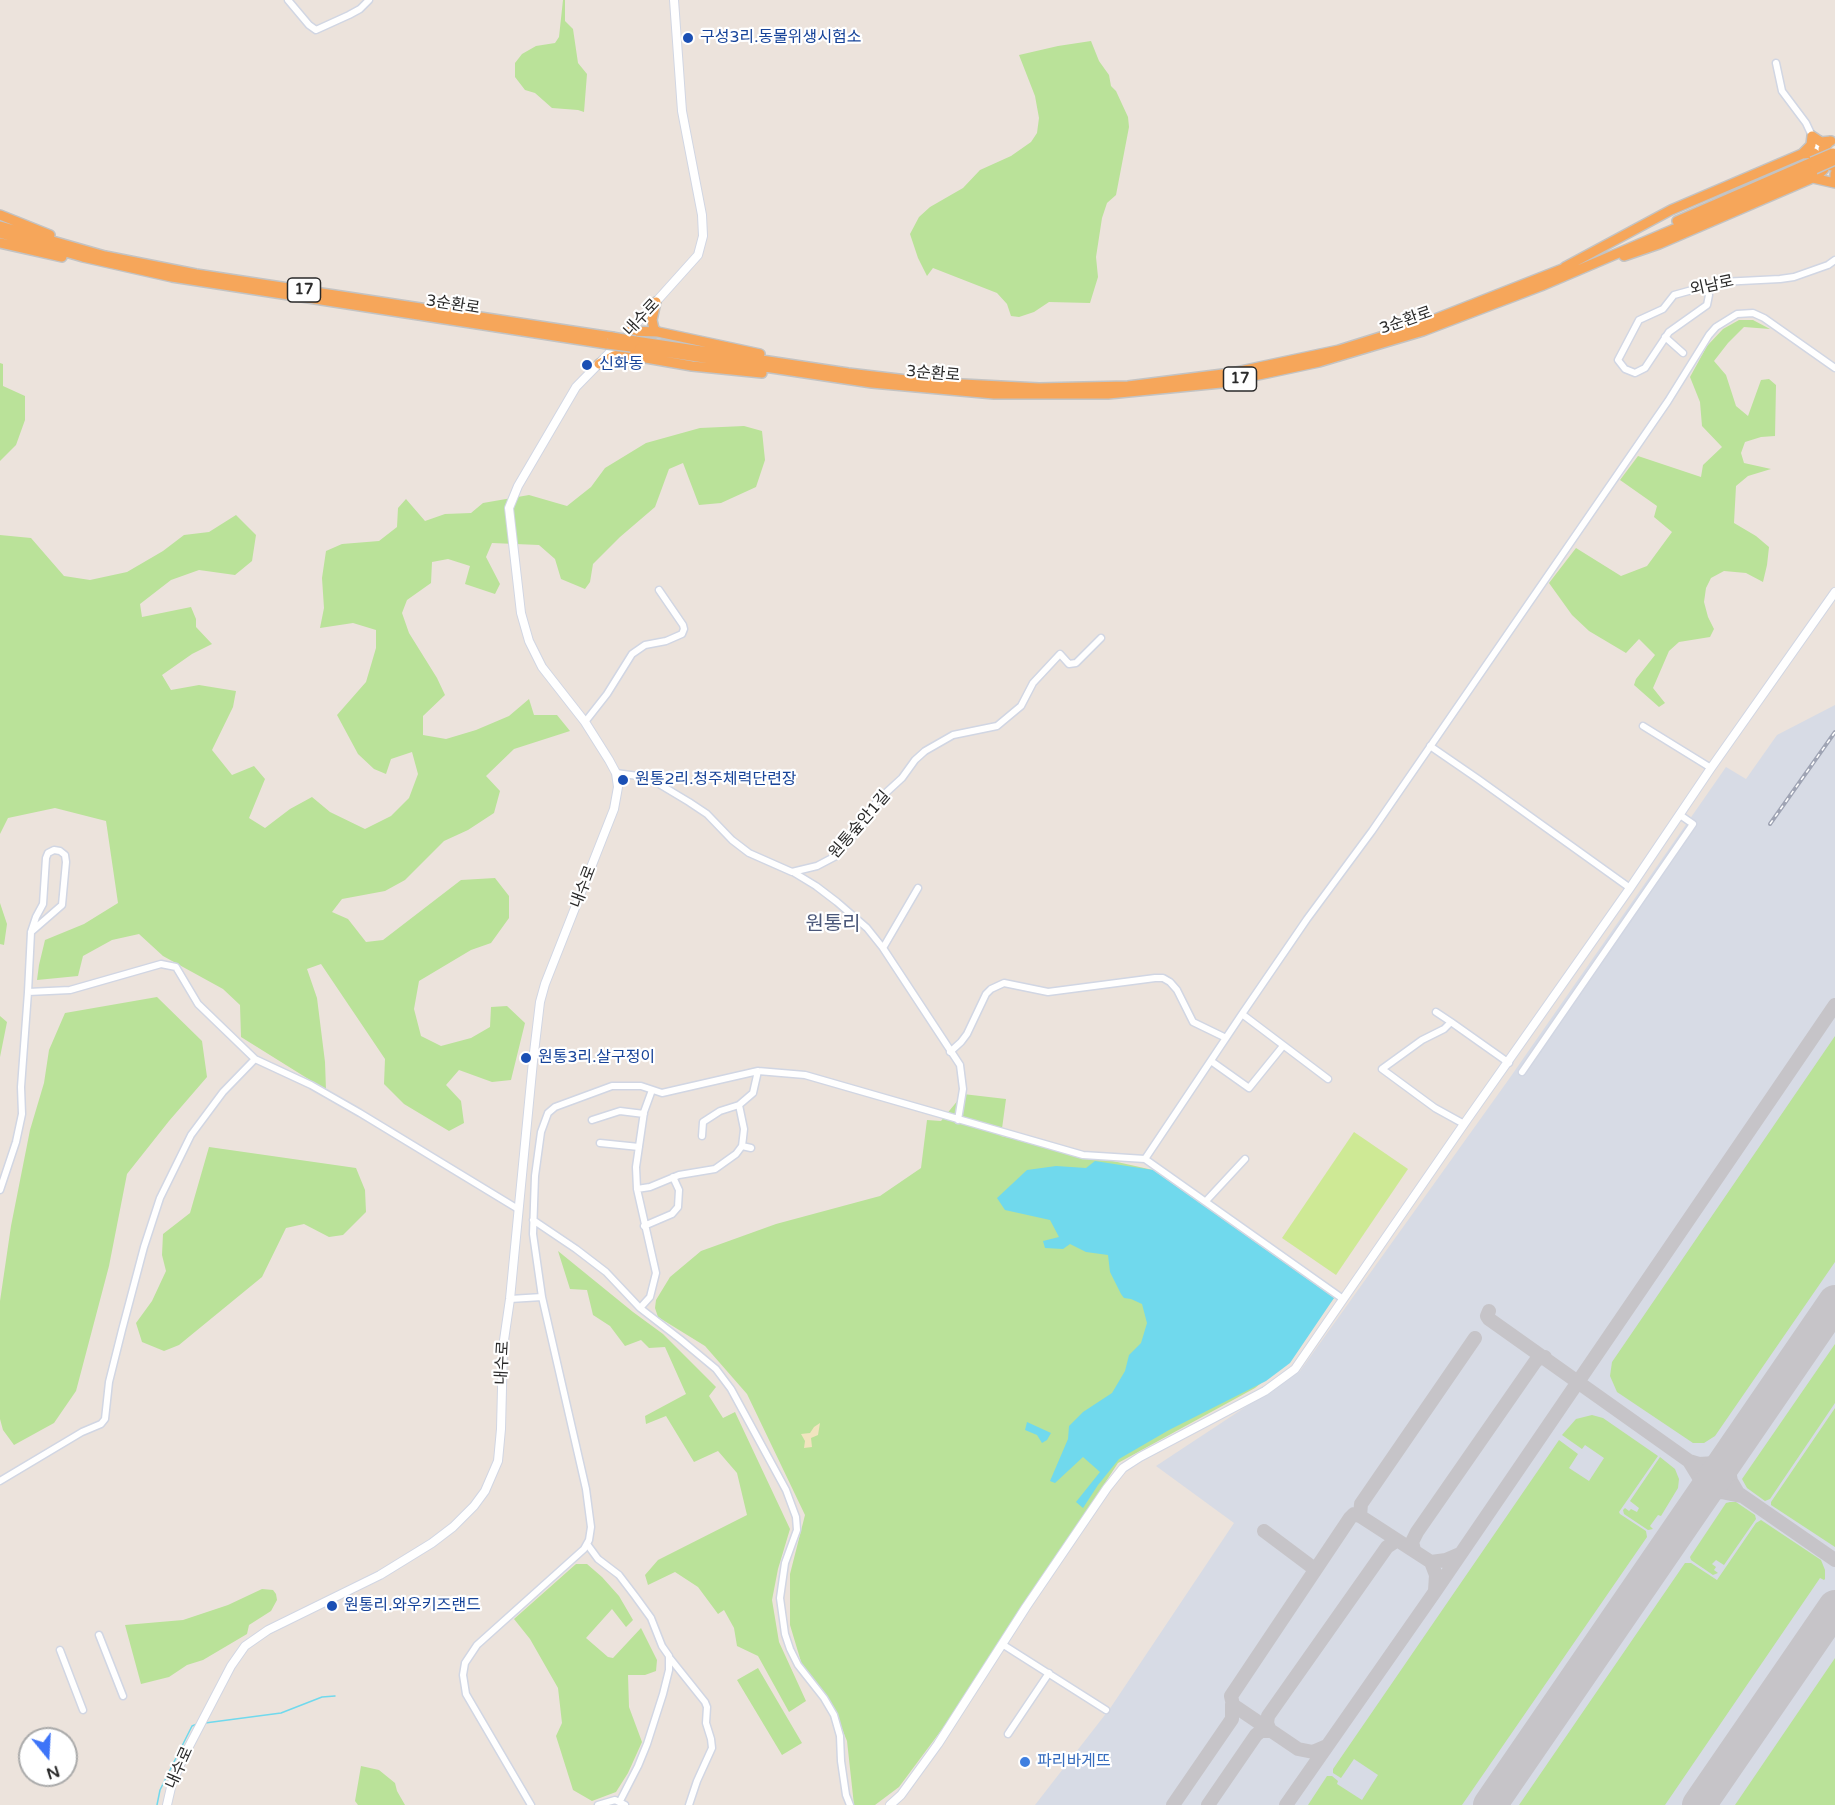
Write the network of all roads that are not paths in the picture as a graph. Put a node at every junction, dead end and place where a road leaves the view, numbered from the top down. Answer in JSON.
{"nodes":[{"id":1,"x":288,"y":0,"type":"edge"},
{"id":2,"x":369,"y":0,"type":"edge"},
{"id":3,"x":674,"y":0,"type":"edge"},
{"id":4,"x":1776,"y":63,"type":"dead end"},
{"id":5,"x":1812,"y":136,"type":"junction"},
{"id":6,"x":1832,"y":140,"type":"edge"},
{"id":7,"x":1802,"y":154,"type":"junction"},
{"id":8,"x":1834,"y":155,"type":"edge"},
{"id":9,"x":1824,"y":161,"type":"junction"},
{"id":10,"x":1835,"y":167,"type":"edge"},
{"id":11,"x":1813,"y":170,"type":"junction"},
{"id":12,"x":1835,"y":174,"type":"edge"},
{"id":13,"x":1835,"y":184,"type":"edge"},
{"id":14,"x":0,"y":215,"type":"edge"},
{"id":15,"x":0,"y":226,"type":"edge"},
{"id":16,"x":0,"y":233,"type":"edge"},
{"id":17,"x":0,"y":243,"type":"edge"},
{"id":18,"x":124,"y":260,"type":"junction"},
{"id":19,"x":1835,"y":260,"type":"edge"},
{"id":20,"x":146,"y":272,"type":"junction"},
{"id":21,"x":1556,"y":275,"type":"junction"},
{"id":22,"x":1704,"y":287,"type":"junction"},
{"id":23,"x":656,"y":302,"type":"junction"},
{"id":24,"x":658,"y":332,"type":"junction"},
{"id":25,"x":1665,"y":337,"type":"junction"},
{"id":26,"x":631,"y":341,"type":"junction"},
{"id":27,"x":612,"y":342,"type":"junction"},
{"id":28,"x":1683,"y":353,"type":"dead end"},
{"id":29,"x":599,"y":364,"type":"junction"},
{"id":30,"x":1835,"y":368,"type":"edge"},
{"id":31,"x":830,"y":374,"type":"junction"},
{"id":32,"x":659,"y":590,"type":"dead end"},
{"id":33,"x":1835,"y":592,"type":"edge"},
{"id":34,"x":1101,"y":638,"type":"dead end"},
{"id":35,"x":585,"y":722,"type":"junction"},
{"id":36,"x":1643,"y":726,"type":"dead end"},
{"id":37,"x":1430,"y":746,"type":"junction"},
{"id":38,"x":1711,"y":768,"type":"junction"},
{"id":39,"x":616,"y":773,"type":"junction"},
{"id":40,"x":1680,"y":815,"type":"junction"},
{"id":41,"x":792,"y":872,"type":"junction"},
{"id":42,"x":918,"y":888,"type":"dead end"},
{"id":43,"x":1630,"y":888,"type":"junction"},
{"id":44,"x":31,"y":932,"type":"junction"},
{"id":45,"x":883,"y":948,"type":"junction"},
{"id":46,"x":28,"y":992,"type":"junction"},
{"id":47,"x":1436,"y":1012,"type":"dead end"},
{"id":48,"x":1242,"y":1014,"type":"junction"},
{"id":49,"x":1451,"y":1022,"type":"junction"},
{"id":50,"x":1226,"y":1038,"type":"junction"},
{"id":51,"x":1283,"y":1046,"type":"junction"},
{"id":52,"x":950,"y":1052,"type":"junction"},
{"id":53,"x":255,"y":1059,"type":"junction"},
{"id":54,"x":1211,"y":1060,"type":"junction"},
{"id":55,"x":1509,"y":1063,"type":"junction"},
{"id":56,"x":758,"y":1071,"type":"junction"},
{"id":57,"x":1522,"y":1072,"type":"dead end"},
{"id":58,"x":1328,"y":1079,"type":"dead end"},
{"id":59,"x":651,"y":1090,"type":"junction"},
{"id":60,"x":739,"y":1105,"type":"junction"},
{"id":61,"x":644,"y":1114,"type":"junction"},
{"id":62,"x":592,"y":1120,"type":"dead end"},
{"id":63,"x":958,"y":1120,"type":"junction"},
{"id":64,"x":1464,"y":1124,"type":"junction"},
{"id":65,"x":702,"y":1136,"type":"dead end"},
{"id":66,"x":600,"y":1143,"type":"dead end"},
{"id":67,"x":639,"y":1146,"type":"junction"},
{"id":68,"x":742,"y":1146,"type":"junction"},
{"id":69,"x":751,"y":1149,"type":"dead end"},
{"id":70,"x":1145,"y":1159,"type":"junction"},
{"id":71,"x":1245,"y":1159,"type":"dead end"},
{"id":72,"x":673,"y":1177,"type":"junction"},
{"id":73,"x":637,"y":1189,"type":"junction"},
{"id":74,"x":0,"y":1190,"type":"edge"},
{"id":75,"x":1206,"y":1201,"type":"junction"},
{"id":76,"x":518,"y":1209,"type":"junction"},
{"id":77,"x":533,"y":1220,"type":"junction"},
{"id":78,"x":644,"y":1226,"type":"junction"},
{"id":79,"x":543,"y":1297,"type":"junction"},
{"id":80,"x":510,"y":1299,"type":"junction"},
{"id":81,"x":1343,"y":1299,"type":"junction"},
{"id":82,"x":640,"y":1308,"type":"junction"},
{"id":83,"x":0,"y":1481,"type":"edge"},
{"id":84,"x":587,"y":1544,"type":"junction"},
{"id":85,"x":99,"y":1635,"type":"dead end"},
{"id":86,"x":1002,"y":1644,"type":"junction"},
{"id":87,"x":60,"y":1650,"type":"dead end"},
{"id":88,"x":669,"y":1656,"type":"junction"},
{"id":89,"x":1049,"y":1673,"type":"junction"},
{"id":90,"x":123,"y":1696,"type":"dead end"},
{"id":91,"x":84,"y":1710,"type":"dead end"},
{"id":92,"x":1106,"y":1710,"type":"dead end"},
{"id":93,"x":1008,"y":1734,"type":"dead end"},
{"id":94,"x":622,"y":1803,"type":"edge"},
{"id":95,"x":166,"y":1805,"type":"edge"},
{"id":96,"x":531,"y":1805,"type":"edge"},
{"id":97,"x":598,"y":1805,"type":"edge"},
{"id":98,"x":689,"y":1805,"type":"edge"},
{"id":99,"x":850,"y":1805,"type":"edge"},
{"id":100,"x":890,"y":1805,"type":"edge"}],
"edges":[{"from":1,"to":2,"type":"street"},
{"from":3,"to":23,"type":"street","name":"내수로"},
{"from":4,"to":5,"type":"street"},
{"from":5,"to":6,"type":"highway"},
{"from":5,"to":7,"type":"highway"},
{"from":5,"to":9,"type":"street"},
{"from":6,"to":9,"type":"highway"},
{"from":7,"to":9,"type":"highway"},
{"from":7,"to":21,"type":"highway"},
{"from":8,"to":11,"type":"highway","name":"3순환로","number":"17","bridge":true},
{"from":9,"to":10,"type":"highway"},
{"from":9,"to":11,"type":"highway"},
{"from":9,"to":13,"type":"street"},
{"from":11,"to":13,"type":"highway"},
{"from":11,"to":21,"type":"highway","name":"3순환로","number":"17"},
{"from":12,"to":13,"type":"highway"},
{"from":14,"to":18,"type":"highway"},
{"from":15,"to":18,"type":"highway","name":"3순환로","number":"17"},
{"from":16,"to":20,"type":"highway","name":"3순환로","number":"17"},
{"from":17,"to":20,"type":"highway"},
{"from":18,"to":27,"type":"highway","name":"3순환로","number":"17"},
{"from":19,"to":22,"type":"street","name":"외남로"},
{"from":20,"to":27,"type":"highway","name":"3순환로","number":"17"},
{"from":21,"to":31,"type":"highway","name":"3순환로","number":"17"},
{"from":22,"to":25,"type":"street"},
{"from":22,"to":25,"type":"street","name":"외남로"},
{"from":23,"to":24,"type":"highway"},
{"from":23,"to":26,"type":"street","name":"내수로"},
{"from":24,"to":26,"type":"highway"},
{"from":24,"to":31,"type":"highway"},
{"from":25,"to":28,"type":"street"},
{"from":26,"to":27,"type":"highway","name":"3순환로","number":"17","bridge":true},
{"from":26,"to":27,"type":"street","name":"내수로"},
{"from":26,"to":29,"type":"highway"},
{"from":26,"to":31,"type":"highway","name":"3순환로","number":"17"},
{"from":27,"to":29,"type":"street","name":"내수로"},
{"from":29,"to":35,"type":"street","name":"내수로"},
{"from":30,"to":37,"type":"street"},
{"from":32,"to":35,"type":"street"},
{"from":33,"to":38,"type":"street"},
{"from":34,"to":41,"type":"street","name":"원통숲안1길"},
{"from":35,"to":39,"type":"street","name":"내수로"},
{"from":36,"to":38,"type":"street"},
{"from":37,"to":43,"type":"street"},
{"from":37,"to":48,"type":"street"},
{"from":38,"to":40,"type":"street"},
{"from":39,"to":41,"type":"street"},
{"from":39,"to":76,"type":"street","name":"내수로"},
{"from":40,"to":43,"type":"street"},
{"from":40,"to":57,"type":"street"},
{"from":41,"to":45,"type":"street"},
{"from":42,"to":45,"type":"street"},
{"from":43,"to":55,"type":"street"},
{"from":44,"to":44,"type":"street"},
{"from":44,"to":46,"type":"street"},
{"from":45,"to":52,"type":"street"},
{"from":46,"to":53,"type":"street"},
{"from":46,"to":74,"type":"street"},
{"from":47,"to":49,"type":"street"},
{"from":48,"to":50,"type":"street"},
{"from":48,"to":51,"type":"street"},
{"from":49,"to":55,"type":"street"},
{"from":49,"to":64,"type":"street"},
{"from":50,"to":52,"type":"street"},
{"from":50,"to":54,"type":"street"},
{"from":51,"to":54,"type":"street"},
{"from":51,"to":58,"type":"street"},
{"from":52,"to":63,"type":"street"},
{"from":53,"to":76,"type":"street"},
{"from":53,"to":83,"type":"street"},
{"from":54,"to":70,"type":"street"},
{"from":55,"to":64,"type":"street"},
{"from":56,"to":59,"type":"street"},
{"from":56,"to":60,"type":"street"},
{"from":56,"to":63,"type":"street"},
{"from":59,"to":61,"type":"street"},
{"from":59,"to":77,"type":"street"},
{"from":60,"to":65,"type":"street"},
{"from":60,"to":68,"type":"street"},
{"from":61,"to":62,"type":"street"},
{"from":61,"to":67,"type":"street"},
{"from":63,"to":70,"type":"street"},
{"from":64,"to":81,"type":"street"},
{"from":66,"to":67,"type":"street"},
{"from":67,"to":73,"type":"street"},
{"from":68,"to":69,"type":"street"},
{"from":68,"to":72,"type":"street"},
{"from":70,"to":75,"type":"street"},
{"from":71,"to":75,"type":"street"},
{"from":72,"to":73,"type":"street"},
{"from":72,"to":78,"type":"street"},
{"from":73,"to":78,"type":"street"},
{"from":75,"to":81,"type":"street"},
{"from":76,"to":80,"type":"street","name":"내수로"},
{"from":77,"to":79,"type":"street"},
{"from":77,"to":82,"type":"street"},
{"from":78,"to":82,"type":"street"},
{"from":79,"to":80,"type":"street"},
{"from":79,"to":84,"type":"street"},
{"from":80,"to":95,"type":"street","name":"내수로"},
{"from":81,"to":86,"type":"street"},
{"from":82,"to":99,"type":"street"},
{"from":84,"to":88,"type":"street"},
{"from":84,"to":96,"type":"street"},
{"from":85,"to":90,"type":"street"},
{"from":86,"to":89,"type":"street"},
{"from":86,"to":100,"type":"street"},
{"from":87,"to":91,"type":"street"},
{"from":88,"to":94,"type":"street"},
{"from":88,"to":98,"type":"street"},
{"from":89,"to":92,"type":"street"},
{"from":89,"to":93,"type":"street"},
{"from":94,"to":97,"type":"street"}]}
